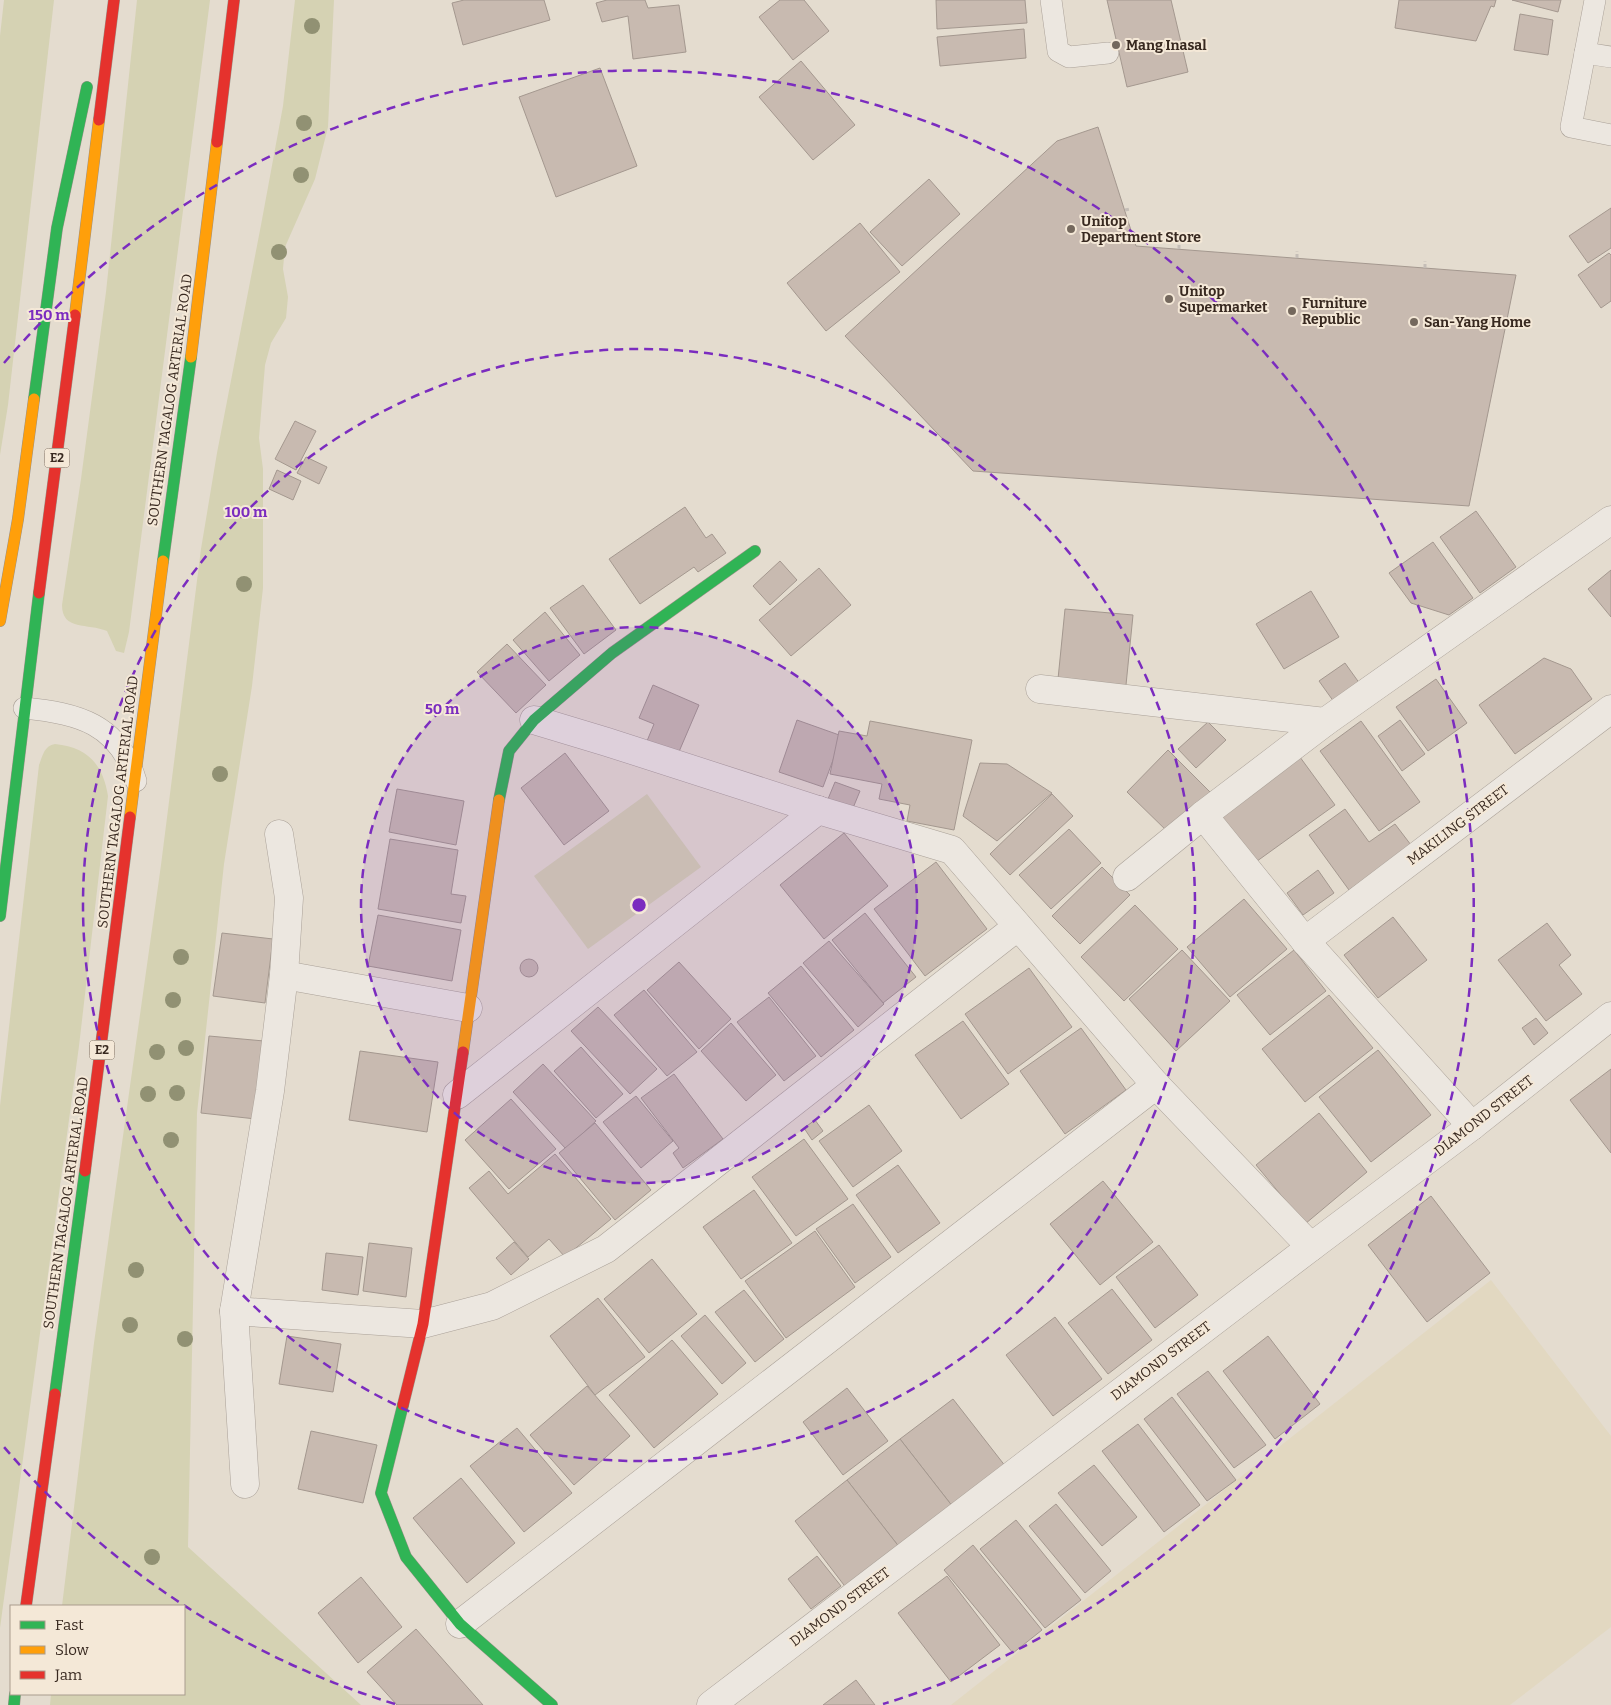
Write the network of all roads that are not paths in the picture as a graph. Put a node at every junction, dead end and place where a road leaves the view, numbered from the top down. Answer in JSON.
{"nodes":[{"id":1,"x":106,"y":0,"type":"edge"},
{"id":2,"x":114,"y":0,"type":"edge"},
{"id":3,"x":234,"y":0,"type":"edge"},
{"id":4,"x":1051,"y":0,"type":"edge"},
{"id":5,"x":1595,"y":0,"type":"edge"},
{"id":6,"x":97,"y":43,"type":"dead end"},
{"id":7,"x":1585,"y":53,"type":"junction"},
{"id":8,"x":1108,"y":54,"type":"dead end"},
{"id":9,"x":1611,"y":57,"type":"edge"},
{"id":10,"x":89,"y":80,"type":"dead end"},
{"id":11,"x":1611,"y":134,"type":"edge"},
{"id":12,"x":1611,"y":520,"type":"edge"},
{"id":13,"x":755,"y":551,"type":"dead end"},
{"id":14,"x":0,"y":620,"type":"edge"},
{"id":15,"x":1040,"y":689,"type":"dead end"},
{"id":16,"x":24,"y":708,"type":"junction"},
{"id":17,"x":1611,"y":708,"type":"edge"},
{"id":18,"x":534,"y":720,"type":"junction"},
{"id":19,"x":1325,"y":722,"type":"junction"},
{"id":20,"x":136,"y":782,"type":"junction"},
{"id":21,"x":818,"y":810,"type":"junction"},
{"id":22,"x":1203,"y":815,"type":"junction"},
{"id":23,"x":280,"y":834,"type":"dead end"},
{"id":24,"x":1127,"y":877,"type":"dead end"},
{"id":25,"x":0,"y":916,"type":"edge"},
{"id":26,"x":1017,"y":927,"type":"junction"},
{"id":27,"x":1304,"y":941,"type":"junction"},
{"id":28,"x":284,"y":975,"type":"junction"},
{"id":29,"x":468,"y":1008,"type":"junction"},
{"id":30,"x":1611,"y":1016,"type":"edge"},
{"id":31,"x":1156,"y":1085,"type":"junction"},
{"id":32,"x":457,"y":1096,"type":"junction"},
{"id":33,"x":1472,"y":1126,"type":"junction"},
{"id":34,"x":1311,"y":1246,"type":"junction"},
{"id":35,"x":234,"y":1311,"type":"junction"},
{"id":36,"x":423,"y":1324,"type":"junction"},
{"id":37,"x":245,"y":1484,"type":"dead end"},
{"id":38,"x":26,"y":1605,"type":"edge"},
{"id":39,"x":460,"y":1624,"type":"junction"},
{"id":40,"x":552,"y":1705,"type":"edge"},
{"id":41,"x":711,"y":1705,"type":"edge"}],
"edges":[{"from":1,"to":6,"type":"main road"},
{"from":2,"to":16,"type":"main road","number":"E2"},
{"from":3,"to":20,"type":"main road","name":"SOUTHERN TAGALOG ARTERIAL ROAD","number":"E2"},
{"from":4,"to":8,"type":"lane"},
{"from":5,"to":7,"type":"lane"},
{"from":7,"to":9,"type":"lane"},
{"from":7,"to":11,"type":"lane"},
{"from":10,"to":14,"type":"main road"},
{"from":12,"to":19,"type":"street"},
{"from":13,"to":18,"type":"main road"},
{"from":15,"to":19,"type":"street"},
{"from":16,"to":20,"type":"lane"},
{"from":16,"to":25,"type":"main road","number":"E2"},
{"from":17,"to":27,"type":"street","name":"MAKILING STREET"},
{"from":18,"to":21,"type":"street"},
{"from":18,"to":29,"type":"main road"},
{"from":19,"to":22,"type":"street"},
{"from":20,"to":38,"type":"main road","name":"SOUTHERN TAGALOG ARTERIAL ROAD","number":"E2"},
{"from":21,"to":26,"type":"street"},
{"from":21,"to":32,"type":"street"},
{"from":22,"to":24,"type":"street"},
{"from":22,"to":27,"type":"street"},
{"from":23,"to":28,"type":"street"},
{"from":26,"to":31,"type":"street"},
{"from":26,"to":36,"type":"street"},
{"from":27,"to":33,"type":"street"},
{"from":28,"to":29,"type":"street"},
{"from":28,"to":35,"type":"street"},
{"from":29,"to":32,"type":"main road"},
{"from":30,"to":33,"type":"street","name":"DIAMOND STREET"},
{"from":31,"to":34,"type":"street"},
{"from":31,"to":39,"type":"street"},
{"from":32,"to":36,"type":"main road"},
{"from":33,"to":34,"type":"street","name":"DIAMOND STREET"},
{"from":34,"to":41,"type":"street","name":"DIAMOND STREET"},
{"from":35,"to":36,"type":"street"},
{"from":35,"to":37,"type":"street"},
{"from":36,"to":39,"type":"main road"},
{"from":39,"to":40,"type":"main road"}]}
